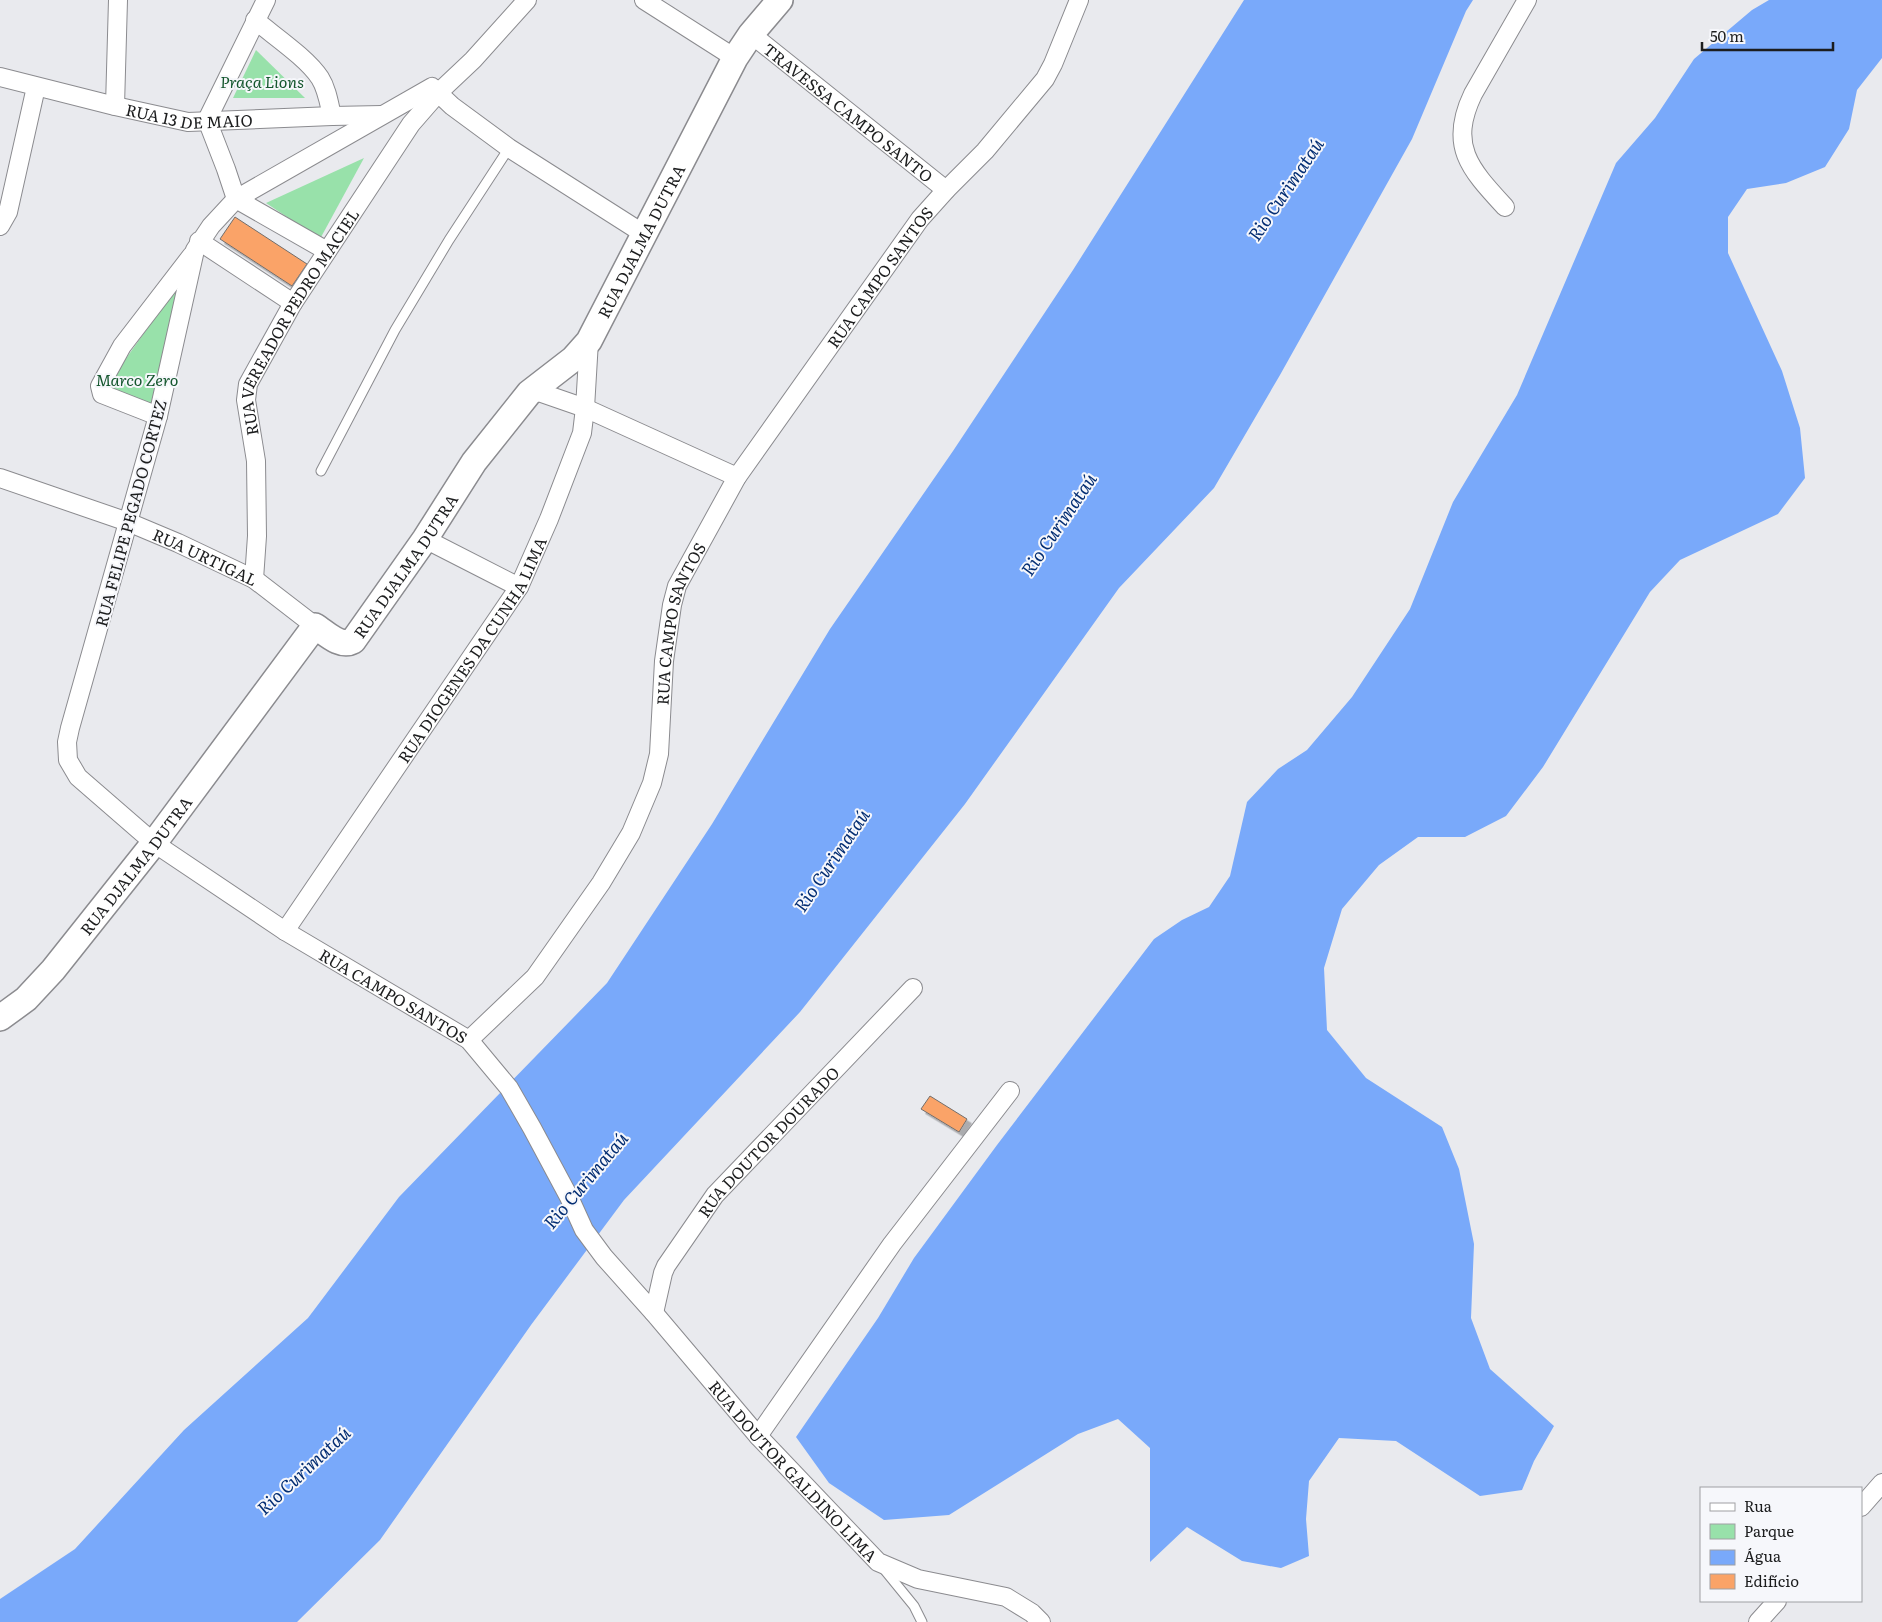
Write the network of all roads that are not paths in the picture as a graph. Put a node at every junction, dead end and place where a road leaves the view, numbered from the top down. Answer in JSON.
{"nodes":[{"id":1,"x":118,"y":0,"type":"edge"},
{"id":2,"x":266,"y":0,"type":"edge"},
{"id":3,"x":527,"y":0,"type":"edge"},
{"id":4,"x":644,"y":0,"type":"edge"},
{"id":5,"x":780,"y":0,"type":"edge"},
{"id":6,"x":1079,"y":0,"type":"edge"},
{"id":7,"x":1527,"y":0,"type":"edge"},
{"id":8,"x":255,"y":20,"type":"junction"},
{"id":9,"x":752,"y":34,"type":"junction"},
{"id":10,"x":735,"y":58,"type":"junction"},
{"id":11,"x":0,"y":77,"type":"edge"},
{"id":12,"x":36,"y":87,"type":"junction"},
{"id":13,"x":436,"y":90,"type":"junction"},
{"id":14,"x":115,"y":106,"type":"junction"},
{"id":15,"x":382,"y":115,"type":"junction"},
{"id":16,"x":332,"y":116,"type":"junction"},
{"id":17,"x":207,"y":120,"type":"junction"},
{"id":18,"x":509,"y":148,"type":"junction"},
{"id":19,"x":946,"y":190,"type":"junction"},
{"id":20,"x":236,"y":199,"type":"junction"},
{"id":21,"x":1505,"y":207,"type":"dead end"},
{"id":22,"x":3,"y":222,"type":"edge"},
{"id":23,"x":644,"y":234,"type":"junction"},
{"id":24,"x":197,"y":246,"type":"junction"},
{"id":25,"x":327,"y":251,"type":"junction"},
{"id":26,"x":293,"y":303,"type":"junction"},
{"id":27,"x":589,"y":341,"type":"junction"},
{"id":28,"x":533,"y":390,"type":"junction"},
{"id":29,"x":585,"y":408,"type":"junction"},
{"id":30,"x":158,"y":416,"type":"junction"},
{"id":31,"x":321,"y":470,"type":"dead end"},
{"id":32,"x":737,"y":477,"type":"junction"},
{"id":33,"x":0,"y":478,"type":"edge"},
{"id":34,"x":128,"y":522,"type":"junction"},
{"id":35,"x":425,"y":540,"type":"junction"},
{"id":36,"x":254,"y":579,"type":"junction"},
{"id":37,"x":519,"y":587,"type":"junction"},
{"id":38,"x":315,"y":626,"type":"junction"},
{"id":39,"x":71,"y":768,"type":"joint"},
{"id":40,"x":154,"y":843,"type":"junction"},
{"id":41,"x":285,"y":931,"type":"junction"},
{"id":42,"x":913,"y":988,"type":"dead end"},
{"id":43,"x":0,"y":1018,"type":"edge"},
{"id":44,"x":469,"y":1040,"type":"junction"},
{"id":45,"x":1010,"y":1091,"type":"dead end"},
{"id":46,"x":654,"y":1313,"type":"junction"},
{"id":47,"x":758,"y":1436,"type":"junction"},
{"id":48,"x":1882,"y":1483,"type":"edge"},
{"id":49,"x":1862,"y":1506,"type":"edge"},
{"id":50,"x":878,"y":1562,"type":"junction"},
{"id":51,"x":1776,"y":1602,"type":"edge"},
{"id":52,"x":922,"y":1622,"type":"edge"},
{"id":53,"x":1041,"y":1622,"type":"edge"},
{"id":54,"x":1758,"y":1622,"type":"edge"}],
"edges":[{"from":1,"to":14,"type":"street"},
{"from":2,"to":8,"type":"street"},
{"from":3,"to":13,"type":"street"},
{"from":4,"to":10,"type":"street"},
{"from":5,"to":9,"type":"main road","name":"RUA DJALMA DUTRA"},
{"from":6,"to":19,"type":"street","name":"RUA CAMPO SANTOS"},
{"from":7,"to":21,"type":"street"},
{"from":8,"to":16,"type":"street"},
{"from":8,"to":17,"type":"street"},
{"from":9,"to":10,"type":"main road","name":"RUA DJALMA DUTRA"},
{"from":9,"to":19,"type":"street","name":"TRAVESSA CAMPO SANTO"},
{"from":10,"to":23,"type":"main road","name":"RUA DJALMA DUTRA"},
{"from":11,"to":12,"type":"street","name":"RUA 13 DE MAIO"},
{"from":12,"to":14,"type":"street","name":"RUA 13 DE MAIO"},
{"from":12,"to":22,"type":"street"},
{"from":13,"to":15,"type":"street","name":"RUA FELIPE PEGADO CORTEZ"},
{"from":13,"to":18,"type":"street"},
{"from":13,"to":25,"type":"street","name":"RUA VEREADOR PEDRO MACIEL"},
{"from":14,"to":17,"type":"street","name":"RUA 13 DE MAIO"},
{"from":15,"to":16,"type":"street","name":"RUA 13 DE MAIO"},
{"from":15,"to":20,"type":"street","name":"RUA FELIPE PEGADO CORTEZ"},
{"from":16,"to":17,"type":"street","name":"RUA 13 DE MAIO"},
{"from":17,"to":20,"type":"street"},
{"from":18,"to":23,"type":"street"},
{"from":18,"to":31,"type":"lane"},
{"from":19,"to":32,"type":"street","name":"RUA CAMPO SANTOS"},
{"from":20,"to":24,"type":"street","name":"RUA FELIPE PEGADO CORTEZ"},
{"from":20,"to":25,"type":"street"},
{"from":23,"to":27,"type":"main road","name":"RUA DJALMA DUTRA"},
{"from":24,"to":26,"type":"street"},
{"from":24,"to":30,"type":"street","name":"RUA FELIPE PEGADO CORTEZ"},
{"from":24,"to":30,"type":"street"},
{"from":25,"to":26,"type":"street","name":"RUA VEREADOR PEDRO MACIEL"},
{"from":26,"to":36,"type":"street","name":"RUA VEREADOR PEDRO MACIEL"},
{"from":27,"to":28,"type":"main road","name":"RUA DJALMA DUTRA"},
{"from":27,"to":29,"type":"street","name":"RUA DIOGENES DA CUNHA LIMA"},
{"from":28,"to":29,"type":"street"},
{"from":28,"to":35,"type":"main road","name":"RUA DJALMA DUTRA"},
{"from":29,"to":32,"type":"street"},
{"from":29,"to":37,"type":"street","name":"RUA DIOGENES DA CUNHA LIMA"},
{"from":30,"to":34,"type":"street","name":"RUA FELIPE PEGADO CORTEZ"},
{"from":32,"to":44,"type":"street","name":"RUA CAMPO SANTOS"},
{"from":33,"to":34,"type":"street","name":"RUA URTIGAL"},
{"from":34,"to":36,"type":"street","name":"RUA URTIGAL"},
{"from":34,"to":39,"type":"street","name":"RUA FELIPE PEGADO CORTEZ"},
{"from":35,"to":37,"type":"street"},
{"from":35,"to":38,"type":"main road","name":"RUA DJALMA DUTRA"},
{"from":36,"to":38,"type":"street","name":"RUA URTIGAL"},
{"from":37,"to":41,"type":"street","name":"RUA DIOGENES DA CUNHA LIMA"},
{"from":38,"to":40,"type":"main road","name":"RUA DJALMA DUTRA"},
{"from":39,"to":40,"type":"street","name":"RUA CAMPO SANTOS"},
{"from":40,"to":41,"type":"street","name":"RUA CAMPO SANTOS"},
{"from":40,"to":43,"type":"main road","name":"RUA DJALMA DUTRA"},
{"from":41,"to":44,"type":"street","name":"RUA CAMPO SANTOS"},
{"from":42,"to":46,"type":"street","name":"RUA DOUTOR DOURADO"},
{"from":44,"to":46,"type":"street","name":"RUA DOUTOR GALDINO LIMA"},
{"from":45,"to":47,"type":"street"},
{"from":46,"to":47,"type":"street","name":"RUA DOUTOR GALDINO LIMA"},
{"from":47,"to":50,"type":"street","name":"RUA DOUTOR GALDINO LIMA"},
{"from":48,"to":49,"type":"street"},
{"from":50,"to":52,"type":"lane"},
{"from":50,"to":53,"type":"street","name":"RUA DOUTOR GALDINO LIMA"},
{"from":51,"to":54,"type":"street"}]}
